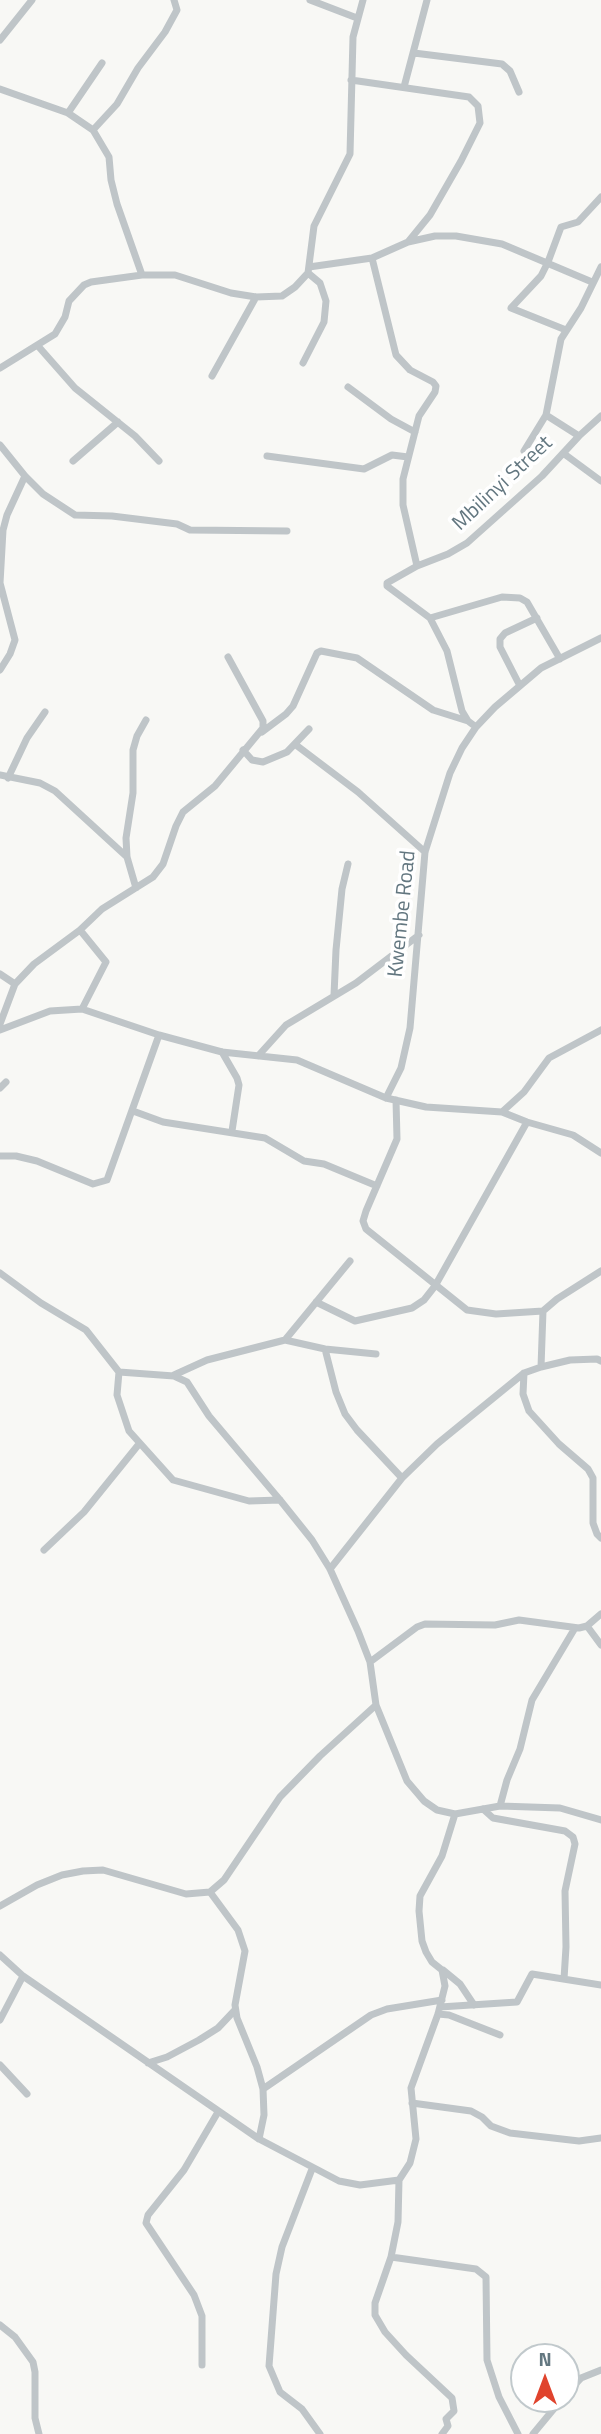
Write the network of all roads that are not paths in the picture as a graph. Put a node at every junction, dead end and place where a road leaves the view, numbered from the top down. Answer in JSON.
{"nodes":[{"id":1,"x":32,"y":0,"type":"edge"},
{"id":2,"x":174,"y":0,"type":"edge"},
{"id":3,"x":310,"y":0,"type":"edge"},
{"id":4,"x":363,"y":0,"type":"edge"},
{"id":5,"x":427,"y":0,"type":"edge"},
{"id":6,"x":357,"y":18,"type":"junction"},
{"id":7,"x":0,"y":40,"type":"edge"},
{"id":8,"x":414,"y":52,"type":"junction"},
{"id":9,"x":103,"y":64,"type":"dead end"},
{"id":10,"x":351,"y":80,"type":"junction"},
{"id":11,"x":404,"y":87,"type":"junction"},
{"id":12,"x":0,"y":89,"type":"edge"},
{"id":13,"x":519,"y":92,"type":"dead end"},
{"id":14,"x":68,"y":113,"type":"junction"},
{"id":15,"x":93,"y":130,"type":"junction"},
{"id":16,"x":601,"y":197,"type":"edge"},
{"id":17,"x":408,"y":242,"type":"junction"},
{"id":18,"x":372,"y":258,"type":"junction"},
{"id":19,"x":548,"y":262,"type":"junction"},
{"id":20,"x":601,"y":267,"type":"edge"},
{"id":21,"x":309,"y":270,"type":"junction"},
{"id":22,"x":142,"y":275,"type":"junction"},
{"id":23,"x":593,"y":282,"type":"junction"},
{"id":24,"x":256,"y":297,"type":"junction"},
{"id":25,"x":566,"y":330,"type":"junction"},
{"id":26,"x":37,"y":346,"type":"junction"},
{"id":27,"x":303,"y":363,"type":"dead end"},
{"id":28,"x":0,"y":368,"type":"edge"},
{"id":29,"x":212,"y":376,"type":"dead end"},
{"id":30,"x":348,"y":387,"type":"dead end"},
{"id":31,"x":546,"y":415,"type":"junction"},
{"id":32,"x":601,"y":416,"type":"edge"},
{"id":33,"x":118,"y":422,"type":"junction"},
{"id":34,"x":415,"y":432,"type":"junction"},
{"id":35,"x":579,"y":436,"type":"junction"},
{"id":36,"x":0,"y":445,"type":"edge"},
{"id":37,"x":524,"y":451,"type":"dead end"},
{"id":38,"x":563,"y":453,"type":"junction"},
{"id":39,"x":267,"y":456,"type":"dead end"},
{"id":40,"x":408,"y":457,"type":"junction"},
{"id":41,"x":73,"y":461,"type":"dead end"},
{"id":42,"x":159,"y":461,"type":"dead end"},
{"id":43,"x":25,"y":476,"type":"junction"},
{"id":44,"x":601,"y":481,"type":"edge"},
{"id":45,"x":1,"y":529,"type":"edge"},
{"id":46,"x":287,"y":531,"type":"dead end"},
{"id":47,"x":417,"y":566,"type":"junction"},
{"id":48,"x":430,"y":618,"type":"junction"},
{"id":49,"x":537,"y":618,"type":"junction"},
{"id":50,"x":601,"y":638,"type":"edge"},
{"id":51,"x":228,"y":657,"type":"dead end"},
{"id":52,"x":560,"y":659,"type":"junction"},
{"id":53,"x":0,"y":670,"type":"edge"},
{"id":54,"x":520,"y":686,"type":"junction"},
{"id":55,"x":45,"y":712,"type":"dead end"},
{"id":56,"x":146,"y":720,"type":"dead end"},
{"id":57,"x":468,"y":721,"type":"junction"},
{"id":58,"x":476,"y":727,"type":"junction"},
{"id":59,"x":309,"y":729,"type":"dead end"},
{"id":60,"x":257,"y":736,"type":"junction"},
{"id":61,"x":296,"y":745,"type":"junction"},
{"id":62,"x":243,"y":750,"type":"junction"},
{"id":63,"x":4,"y":777,"type":"edge"},
{"id":64,"x":425,"y":852,"type":"junction"},
{"id":65,"x":128,"y":857,"type":"junction"},
{"id":66,"x":348,"y":864,"type":"dead end"},
{"id":67,"x":136,"y":888,"type":"junction"},
{"id":68,"x":80,"y":930,"type":"junction"},
{"id":69,"x":419,"y":935,"type":"junction"},
{"id":70,"x":0,"y":974,"type":"edge"},
{"id":71,"x":15,"y":984,"type":"junction"},
{"id":72,"x":334,"y":995,"type":"junction"},
{"id":73,"x":82,"y":1009,"type":"junction"},
{"id":74,"x":2,"y":1014,"type":"edge"},
{"id":75,"x":0,"y":1024,"type":"edge"},
{"id":76,"x":0,"y":1030,"type":"edge"},
{"id":77,"x":601,"y":1030,"type":"edge"},
{"id":78,"x":159,"y":1035,"type":"junction"},
{"id":79,"x":222,"y":1052,"type":"junction"},
{"id":80,"x":258,"y":1056,"type":"junction"},
{"id":81,"x":386,"y":1098,"type":"junction"},
{"id":82,"x":396,"y":1100,"type":"junction"},
{"id":83,"x":133,"y":1111,"type":"junction"},
{"id":84,"x":502,"y":1112,"type":"junction"},
{"id":85,"x":527,"y":1122,"type":"junction"},
{"id":86,"x":232,"y":1131,"type":"junction"},
{"id":87,"x":601,"y":1153,"type":"edge"},
{"id":88,"x":0,"y":1156,"type":"edge"},
{"id":89,"x":377,"y":1186,"type":"junction"},
{"id":90,"x":350,"y":1261,"type":"dead end"},
{"id":91,"x":601,"y":1270,"type":"edge"},
{"id":92,"x":0,"y":1273,"type":"edge"},
{"id":93,"x":435,"y":1286,"type":"junction"},
{"id":94,"x":316,"y":1302,"type":"junction"},
{"id":95,"x":543,"y":1311,"type":"junction"},
{"id":96,"x":285,"y":1339,"type":"junction"},
{"id":97,"x":325,"y":1349,"type":"junction"},
{"id":98,"x":376,"y":1354,"type":"dead end"},
{"id":99,"x":600,"y":1359,"type":"edge"},
{"id":100,"x":541,"y":1367,"type":"junction"},
{"id":101,"x":120,"y":1372,"type":"junction"},
{"id":102,"x":524,"y":1373,"type":"junction"},
{"id":103,"x":174,"y":1376,"type":"junction"},
{"id":104,"x":139,"y":1444,"type":"junction"},
{"id":105,"x":402,"y":1478,"type":"junction"},
{"id":106,"x":280,"y":1500,"type":"junction"},
{"id":107,"x":601,"y":1538,"type":"edge"},
{"id":108,"x":44,"y":1550,"type":"dead end"},
{"id":109,"x":330,"y":1569,"type":"junction"},
{"id":110,"x":601,"y":1614,"type":"edge"},
{"id":111,"x":587,"y":1626,"type":"junction"},
{"id":112,"x":575,"y":1628,"type":"junction"},
{"id":113,"x":601,"y":1645,"type":"edge"},
{"id":114,"x":370,"y":1662,"type":"junction"},
{"id":115,"x":376,"y":1705,"type":"junction"},
{"id":116,"x":500,"y":1806,"type":"junction"},
{"id":117,"x":484,"y":1809,"type":"junction"},
{"id":118,"x":455,"y":1814,"type":"junction"},
{"id":119,"x":601,"y":1820,"type":"edge"},
{"id":120,"x":210,"y":1892,"type":"junction"},
{"id":121,"x":0,"y":1906,"type":"edge"},
{"id":122,"x":0,"y":1955,"type":"edge"},
{"id":123,"x":442,"y":1970,"type":"junction"},
{"id":124,"x":23,"y":1976,"type":"junction"},
{"id":125,"x":564,"y":1979,"type":"junction"},
{"id":126,"x":601,"y":1986,"type":"edge"},
{"id":127,"x":474,"y":2005,"type":"junction"},
{"id":128,"x":440,"y":2007,"type":"junction"},
{"id":129,"x":236,"y":2010,"type":"junction"},
{"id":130,"x":0,"y":2020,"type":"edge"},
{"id":131,"x":500,"y":2035,"type":"dead end"},
{"id":132,"x":148,"y":2063,"type":"junction"},
{"id":133,"x":0,"y":2065,"type":"edge"},
{"id":134,"x":262,"y":2089,"type":"junction"},
{"id":135,"x":27,"y":2094,"type":"dead end"},
{"id":136,"x":412,"y":2103,"type":"junction"},
{"id":137,"x":218,"y":2112,"type":"junction"},
{"id":138,"x":601,"y":2138,"type":"edge"},
{"id":139,"x":259,"y":2139,"type":"junction"},
{"id":140,"x":312,"y":2169,"type":"junction"},
{"id":141,"x":399,"y":2180,"type":"junction"},
{"id":142,"x":391,"y":2257,"type":"junction"},
{"id":143,"x":0,"y":2325,"type":"edge"},
{"id":144,"x":202,"y":2365,"type":"dead end"},
{"id":145,"x":601,"y":2370,"type":"edge"},
{"id":146,"x":580,"y":2379,"type":"edge"},
{"id":147,"x":550,"y":2413,"type":"edge"},
{"id":148,"x":39,"y":2434,"type":"edge"},
{"id":149,"x":320,"y":2434,"type":"edge"},
{"id":150,"x":442,"y":2434,"type":"edge"},
{"id":151,"x":518,"y":2434,"type":"edge"},
{"id":152,"x":533,"y":2434,"type":"edge"}],
"edges":[{"from":1,"to":7,"type":"street"},
{"from":2,"to":15,"type":"street"},
{"from":3,"to":6,"type":"street"},
{"from":4,"to":6,"type":"street"},
{"from":5,"to":8,"type":"street"},
{"from":6,"to":10,"type":"street"},
{"from":8,"to":11,"type":"street"},
{"from":8,"to":13,"type":"street"},
{"from":9,"to":14,"type":"street"},
{"from":10,"to":11,"type":"street"},
{"from":10,"to":21,"type":"street"},
{"from":11,"to":17,"type":"street"},
{"from":12,"to":14,"type":"street"},
{"from":14,"to":15,"type":"street"},
{"from":15,"to":22,"type":"street"},
{"from":16,"to":19,"type":"street"},
{"from":17,"to":18,"type":"street"},
{"from":17,"to":19,"type":"street"},
{"from":18,"to":21,"type":"street"},
{"from":18,"to":34,"type":"street"},
{"from":19,"to":23,"type":"street"},
{"from":19,"to":25,"type":"street"},
{"from":20,"to":23,"type":"street"},
{"from":21,"to":24,"type":"street"},
{"from":21,"to":27,"type":"street"},
{"from":22,"to":24,"type":"street"},
{"from":22,"to":26,"type":"street"},
{"from":23,"to":25,"type":"street"},
{"from":24,"to":29,"type":"street"},
{"from":25,"to":31,"type":"street"},
{"from":26,"to":28,"type":"street"},
{"from":26,"to":33,"type":"street"},
{"from":30,"to":34,"type":"street"},
{"from":31,"to":35,"type":"street"},
{"from":31,"to":37,"type":"street"},
{"from":32,"to":35,"type":"street","name":"Mbilinyi Street"},
{"from":33,"to":41,"type":"street"},
{"from":33,"to":42,"type":"street"},
{"from":34,"to":40,"type":"street"},
{"from":35,"to":38,"type":"street","name":"Mbilinyi Street"},
{"from":36,"to":43,"type":"street"},
{"from":38,"to":44,"type":"street"},
{"from":38,"to":47,"type":"street","name":"Mbilinyi Street"},
{"from":39,"to":40,"type":"street"},
{"from":40,"to":47,"type":"street"},
{"from":43,"to":45,"type":"street"},
{"from":43,"to":46,"type":"street"},
{"from":45,"to":53,"type":"street"},
{"from":47,"to":48,"type":"street","name":"Mbilinyi Street"},
{"from":48,"to":49,"type":"street"},
{"from":48,"to":57,"type":"street"},
{"from":49,"to":52,"type":"street"},
{"from":49,"to":54,"type":"street"},
{"from":50,"to":52,"type":"street","name":"Kwembe Road"},
{"from":51,"to":60,"type":"street"},
{"from":52,"to":54,"type":"street","name":"Kwembe Road"},
{"from":54,"to":58,"type":"street","name":"Kwembe Road"},
{"from":55,"to":63,"type":"street"},
{"from":56,"to":65,"type":"street"},
{"from":57,"to":58,"type":"street"},
{"from":57,"to":60,"type":"street"},
{"from":58,"to":64,"type":"street","name":"Kwembe Road"},
{"from":59,"to":61,"type":"street"},
{"from":60,"to":62,"type":"street"},
{"from":61,"to":62,"type":"street"},
{"from":61,"to":64,"type":"street"},
{"from":62,"to":67,"type":"street"},
{"from":63,"to":65,"type":"street"},
{"from":64,"to":69,"type":"street","name":"Kwembe Road"},
{"from":65,"to":67,"type":"street"},
{"from":66,"to":72,"type":"street"},
{"from":67,"to":68,"type":"street"},
{"from":68,"to":71,"type":"street"},
{"from":68,"to":73,"type":"street"},
{"from":69,"to":72,"type":"street"},
{"from":69,"to":81,"type":"street","name":"Kwembe Road"},
{"from":70,"to":71,"type":"street"},
{"from":71,"to":74,"type":"street"},
{"from":72,"to":80,"type":"street"},
{"from":73,"to":76,"type":"street"},
{"from":73,"to":78,"type":"street"},
{"from":74,"to":75,"type":"street"},
{"from":77,"to":84,"type":"street"},
{"from":78,"to":79,"type":"street"},
{"from":78,"to":83,"type":"street"},
{"from":79,"to":80,"type":"street"},
{"from":79,"to":86,"type":"street"},
{"from":80,"to":81,"type":"street"},
{"from":81,"to":82,"type":"street"},
{"from":82,"to":84,"type":"street"},
{"from":82,"to":89,"type":"street"},
{"from":83,"to":86,"type":"street"},
{"from":83,"to":88,"type":"street"},
{"from":84,"to":85,"type":"street"},
{"from":85,"to":87,"type":"street"},
{"from":85,"to":93,"type":"street"},
{"from":86,"to":89,"type":"street"},
{"from":89,"to":93,"type":"street"},
{"from":90,"to":94,"type":"street"},
{"from":91,"to":95,"type":"street"},
{"from":92,"to":101,"type":"street"},
{"from":93,"to":94,"type":"street"},
{"from":93,"to":95,"type":"street"},
{"from":94,"to":96,"type":"street"},
{"from":95,"to":100,"type":"street"},
{"from":96,"to":97,"type":"street"},
{"from":96,"to":103,"type":"street"},
{"from":97,"to":98,"type":"street"},
{"from":97,"to":105,"type":"street"},
{"from":99,"to":100,"type":"street"},
{"from":100,"to":102,"type":"street"},
{"from":101,"to":103,"type":"street"},
{"from":101,"to":104,"type":"street"},
{"from":102,"to":105,"type":"street"},
{"from":102,"to":107,"type":"street"},
{"from":103,"to":106,"type":"street"},
{"from":104,"to":106,"type":"street"},
{"from":104,"to":108,"type":"street"},
{"from":105,"to":109,"type":"street"},
{"from":106,"to":109,"type":"street"},
{"from":109,"to":114,"type":"street"},
{"from":110,"to":111,"type":"street"},
{"from":111,"to":112,"type":"street"},
{"from":111,"to":113,"type":"street"},
{"from":112,"to":114,"type":"street"},
{"from":112,"to":116,"type":"street"},
{"from":114,"to":115,"type":"street"},
{"from":115,"to":118,"type":"street"},
{"from":115,"to":120,"type":"street"},
{"from":116,"to":117,"type":"street"},
{"from":116,"to":119,"type":"street"},
{"from":117,"to":118,"type":"street"},
{"from":117,"to":125,"type":"street"},
{"from":118,"to":123,"type":"street"},
{"from":120,"to":121,"type":"street"},
{"from":120,"to":129,"type":"street"},
{"from":122,"to":124,"type":"street"},
{"from":123,"to":127,"type":"street"},
{"from":123,"to":128,"type":"street"},
{"from":124,"to":130,"type":"street"},
{"from":124,"to":132,"type":"street"},
{"from":125,"to":126,"type":"street"},
{"from":125,"to":127,"type":"street"},
{"from":127,"to":128,"type":"street"},
{"from":128,"to":131,"type":"street"},
{"from":128,"to":134,"type":"street"},
{"from":128,"to":136,"type":"street"},
{"from":129,"to":132,"type":"street"},
{"from":129,"to":134,"type":"street"},
{"from":132,"to":137,"type":"street"},
{"from":133,"to":135,"type":"street"},
{"from":134,"to":139,"type":"street"},
{"from":136,"to":138,"type":"street"},
{"from":136,"to":141,"type":"street"},
{"from":137,"to":139,"type":"street"},
{"from":137,"to":144,"type":"street"},
{"from":139,"to":140,"type":"street"},
{"from":140,"to":141,"type":"street"},
{"from":140,"to":149,"type":"street"},
{"from":141,"to":142,"type":"street"},
{"from":142,"to":150,"type":"street"},
{"from":142,"to":151,"type":"street"},
{"from":143,"to":148,"type":"street"},
{"from":145,"to":146,"type":"street"},
{"from":147,"to":152,"type":"street"}]}
